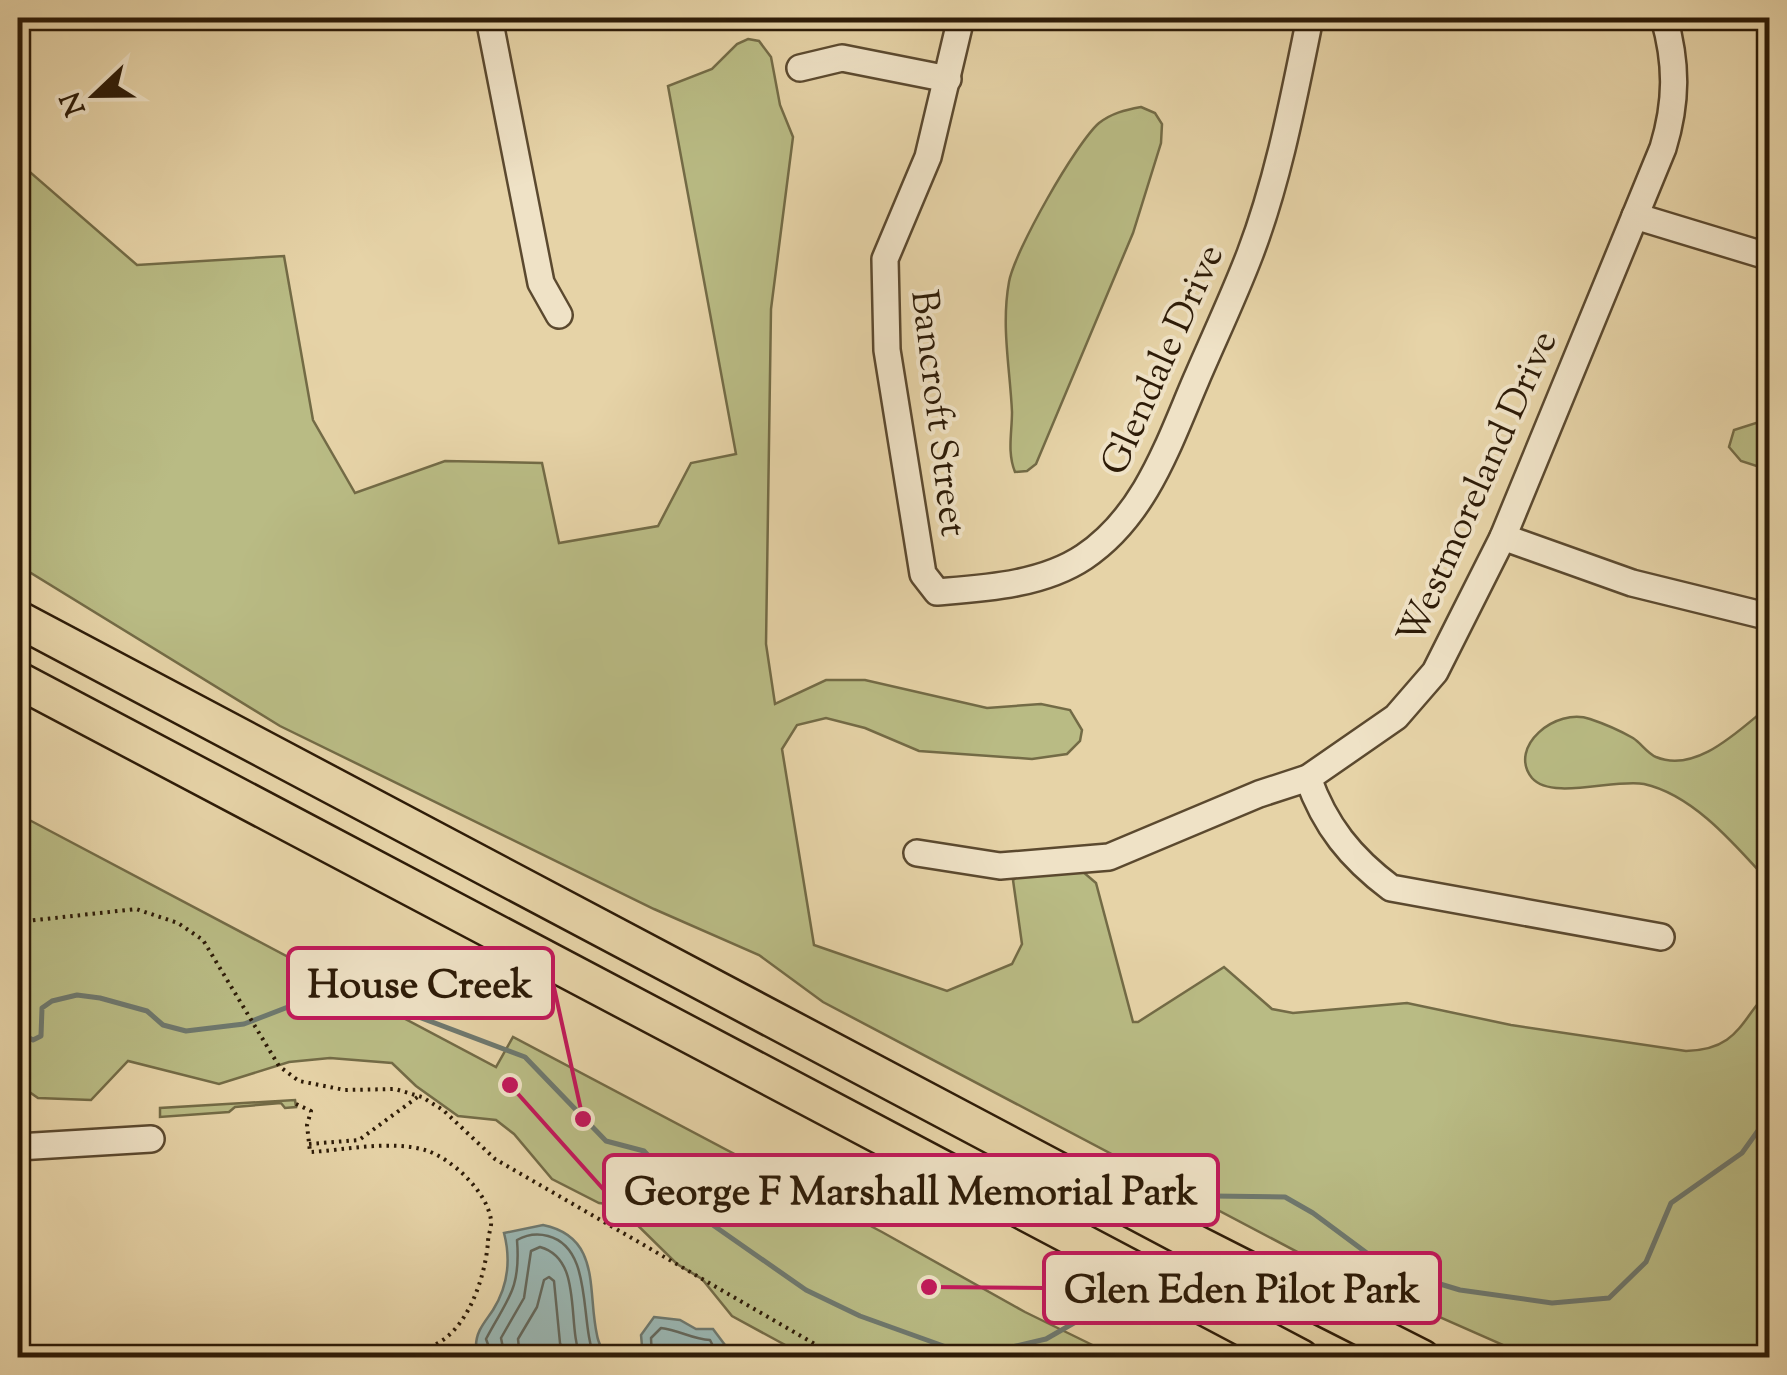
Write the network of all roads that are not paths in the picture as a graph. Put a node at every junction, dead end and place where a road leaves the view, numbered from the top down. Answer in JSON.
{"nodes":[{"id":1,"x":489,"y":18,"type":"edge"},
{"id":2,"x":961,"y":18,"type":"edge"},
{"id":3,"x":1310,"y":18,"type":"edge"},
{"id":4,"x":1664,"y":18,"type":"edge"},
{"id":5,"x":800,"y":68,"type":"dead end"},
{"id":6,"x":948,"y":79,"type":"junction"},
{"id":7,"x":1635,"y":216,"type":"junction"},
{"id":8,"x":1770,"y":257,"type":"edge"},
{"id":9,"x":559,"y":314,"type":"dead end"},
{"id":10,"x":1503,"y":537,"type":"junction"},
{"id":11,"x":933,"y":587,"type":"joint"},
{"id":12,"x":1770,"y":617,"type":"edge"},
{"id":13,"x":18,"y":619,"type":"edge"},
{"id":14,"x":18,"y":680,"type":"edge"},
{"id":15,"x":1308,"y":778,"type":"junction"},
{"id":16,"x":917,"y":853,"type":"dead end"},
{"id":17,"x":1660,"y":937,"type":"dead end"},
{"id":18,"x":151,"y":1139,"type":"dead end"},
{"id":19,"x":18,"y":1147,"type":"edge"},
{"id":20,"x":1301,"y":1358,"type":"edge"},
{"id":21,"x":1422,"y":1358,"type":"edge"}],
"edges":[{"from":1,"to":9,"type":"street"},
{"from":2,"to":6,"type":"street","name":"Bancroft Street"},
{"from":3,"to":11,"type":"street","name":"Glendale Drive"},
{"from":4,"to":7,"type":"street","name":"Westmoreland Drive"},
{"from":5,"to":6,"type":"street"},
{"from":6,"to":11,"type":"street","name":"Bancroft Street"},
{"from":7,"to":8,"type":"street"},
{"from":7,"to":10,"type":"street","name":"Westmoreland Drive"},
{"from":10,"to":12,"type":"street"},
{"from":10,"to":15,"type":"street","name":"Westmoreland Drive"},
{"from":13,"to":21,"type":"highway"},
{"from":14,"to":20,"type":"highway"},
{"from":15,"to":16,"type":"street","name":"Westmoreland Drive"},
{"from":15,"to":17,"type":"street"},
{"from":18,"to":19,"type":"street"}]}
